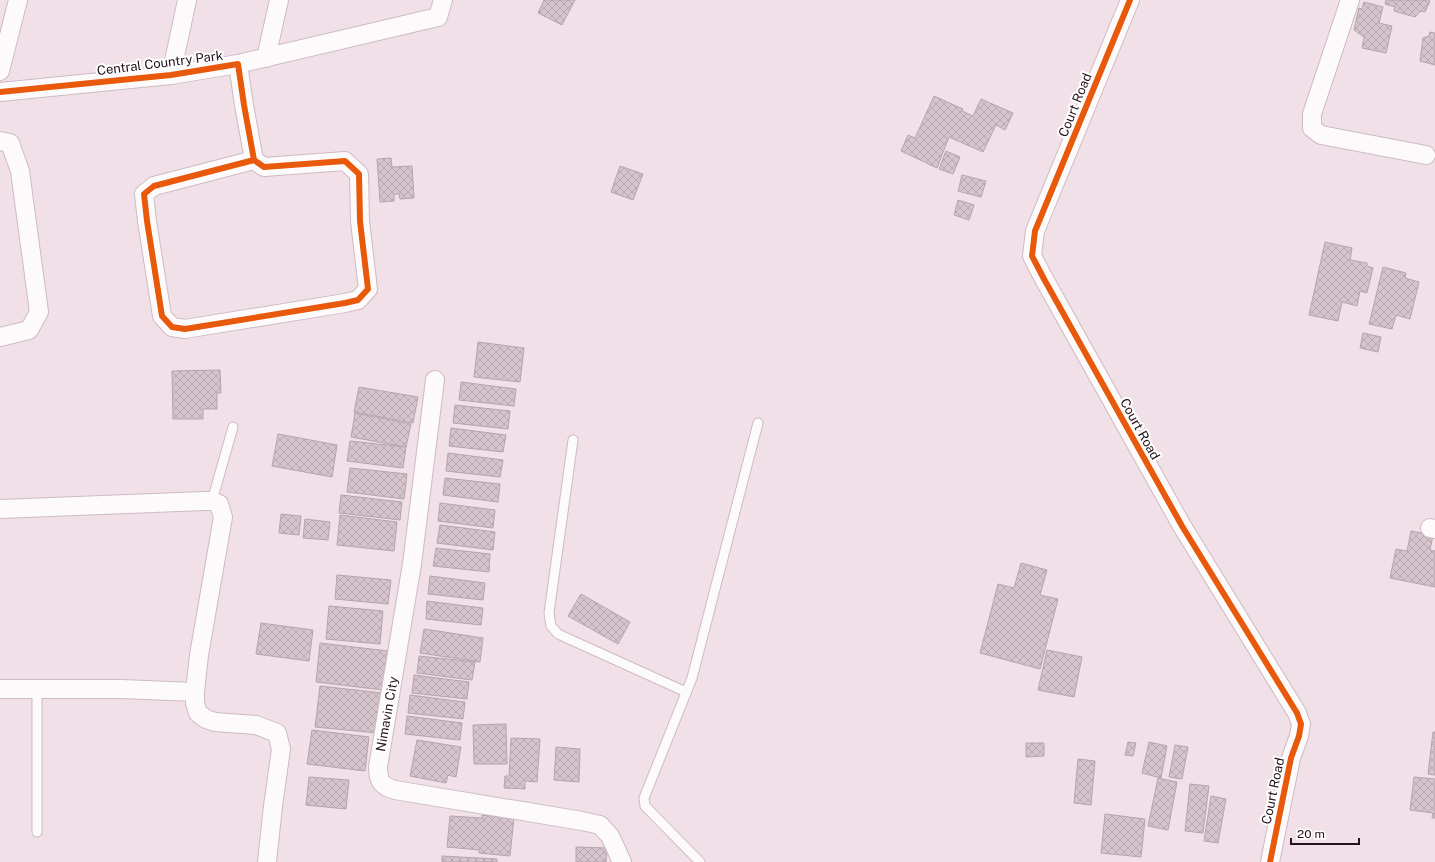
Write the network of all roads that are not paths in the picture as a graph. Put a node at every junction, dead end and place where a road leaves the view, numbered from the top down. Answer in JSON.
{"nodes":[{"id":1,"x":18,"y":0,"type":"edge"},
{"id":2,"x":187,"y":0,"type":"edge"},
{"id":3,"x":279,"y":0,"type":"edge"},
{"id":4,"x":443,"y":0,"type":"edge"},
{"id":5,"x":1130,"y":0,"type":"edge"},
{"id":6,"x":1350,"y":0,"type":"edge"},
{"id":7,"x":266,"y":58,"type":"junction"},
{"id":8,"x":238,"y":64,"type":"junction"},
{"id":9,"x":0,"y":71,"type":"edge"},
{"id":10,"x":171,"y":75,"type":"junction"},
{"id":11,"x":0,"y":92,"type":"edge"},
{"id":12,"x":0,"y":141,"type":"edge"},
{"id":13,"x":1426,"y":155,"type":"dead end"},
{"id":14,"x":254,"y":160,"type":"junction"},
{"id":15,"x":0,"y":337,"type":"edge"},
{"id":16,"x":435,"y":380,"type":"dead end"},
{"id":17,"x":758,"y":423,"type":"dead end"},
{"id":18,"x":233,"y":426,"type":"dead end"},
{"id":19,"x":573,"y":440,"type":"dead end"},
{"id":20,"x":212,"y":501,"type":"junction"},
{"id":21,"x":0,"y":509,"type":"edge"},
{"id":22,"x":0,"y":689,"type":"edge"},
{"id":23,"x":37,"y":689,"type":"junction"},
{"id":24,"x":195,"y":692,"type":"junction"},
{"id":25,"x":686,"y":692,"type":"junction"},
{"id":26,"x":37,"y":832,"type":"dead end"},
{"id":27,"x":267,"y":862,"type":"edge"},
{"id":28,"x":622,"y":862,"type":"edge"},
{"id":29,"x":700,"y":862,"type":"edge"},
{"id":30,"x":1270,"y":862,"type":"edge"}],
"edges":[{"from":1,"to":9,"type":"street"},
{"from":2,"to":10,"type":"street"},
{"from":3,"to":7,"type":"street"},
{"from":4,"to":7,"type":"street"},
{"from":5,"to":30,"type":"street","name":"Court Road"},
{"from":6,"to":13,"type":"street"},
{"from":7,"to":8,"type":"street"},
{"from":8,"to":10,"type":"street","name":"Central Country Park"},
{"from":8,"to":14,"type":"street","name":"Central Country Park"},
{"from":10,"to":11,"type":"street","name":"Central Country Park"},
{"from":12,"to":15,"type":"street"},
{"from":14,"to":14,"type":"street"},
{"from":16,"to":28,"type":"street","name":"Nimavin City"},
{"from":17,"to":25,"type":"lane"},
{"from":18,"to":20,"type":"lane"},
{"from":19,"to":25,"type":"lane"},
{"from":20,"to":21,"type":"street"},
{"from":20,"to":24,"type":"street"},
{"from":22,"to":23,"type":"street"},
{"from":23,"to":24,"type":"street"},
{"from":23,"to":26,"type":"lane"},
{"from":24,"to":27,"type":"street"},
{"from":25,"to":29,"type":"lane"}]}
